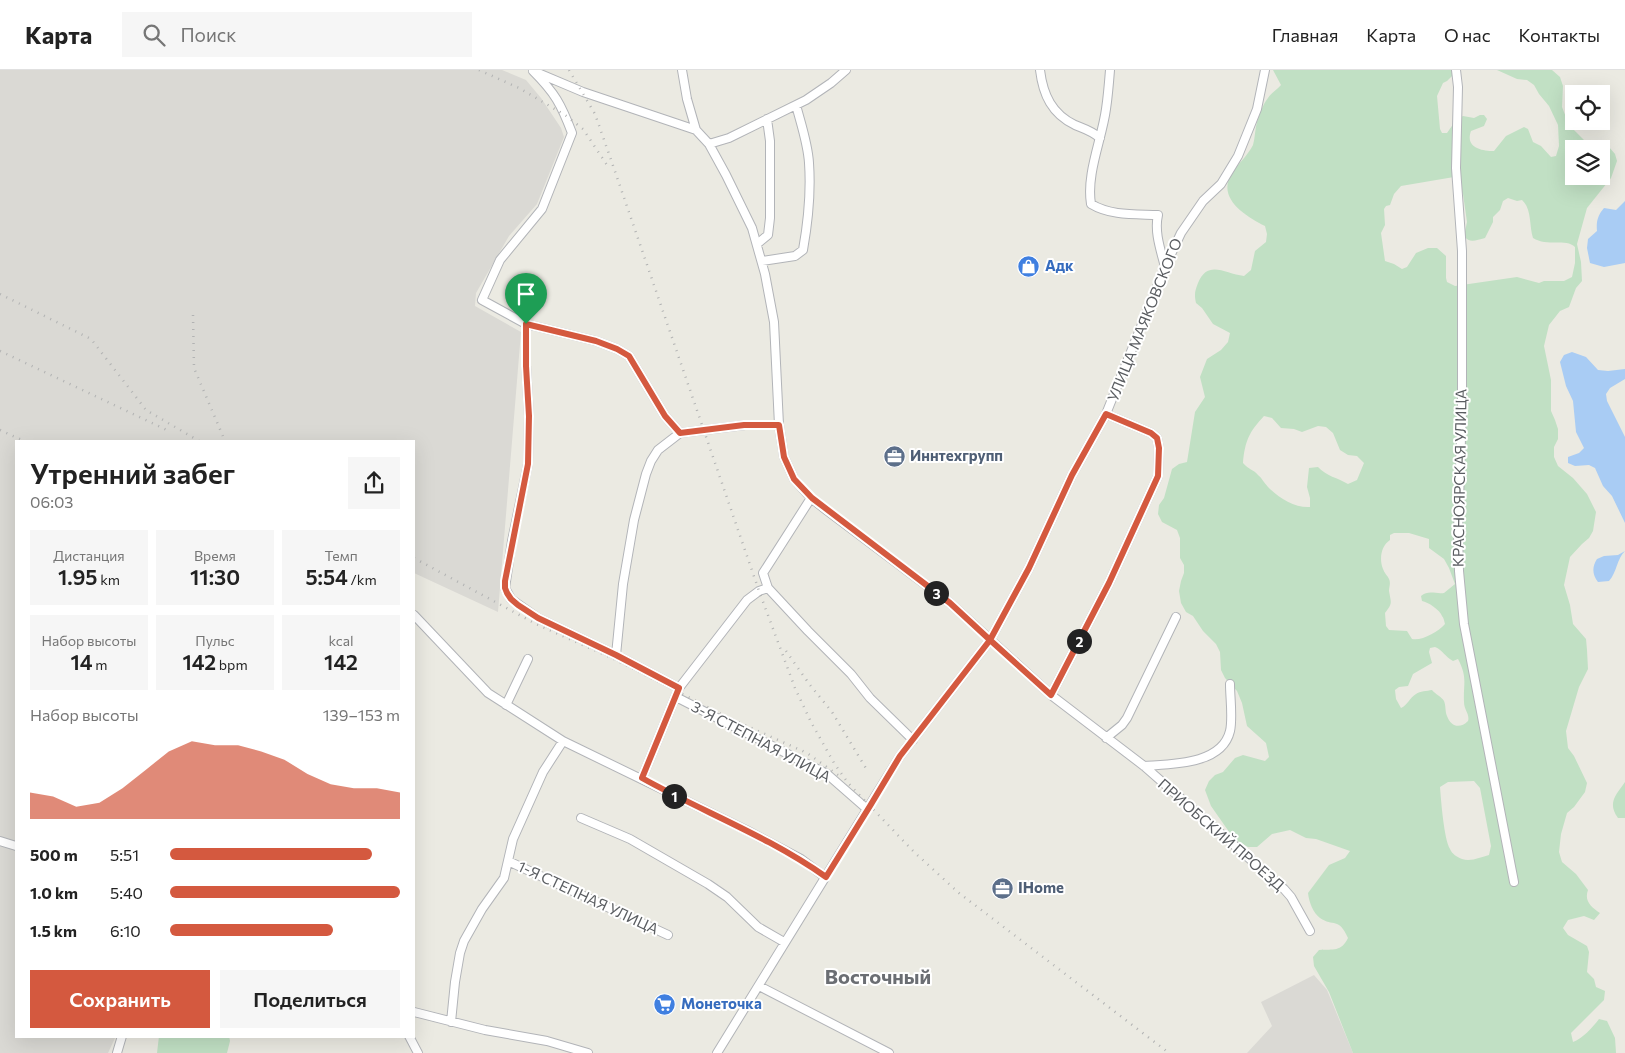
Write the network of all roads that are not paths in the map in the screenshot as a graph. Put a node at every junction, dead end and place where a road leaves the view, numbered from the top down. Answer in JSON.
{"nodes":[{"id":1,"x":532,"y":70,"type":"edge"},
{"id":2,"x":682,"y":70,"type":"edge"},
{"id":3,"x":846,"y":70,"type":"edge"},
{"id":4,"x":1040,"y":70,"type":"edge"},
{"id":5,"x":1110,"y":70,"type":"edge"},
{"id":6,"x":1265,"y":70,"type":"edge"},
{"id":7,"x":1456,"y":70,"type":"edge"},
{"id":8,"x":796,"y":105,"type":"junction"},
{"id":9,"x":767,"y":119,"type":"junction"},
{"id":10,"x":696,"y":130,"type":"junction"},
{"id":11,"x":1100,"y":138,"type":"junction"},
{"id":12,"x":709,"y":144,"type":"junction"},
{"id":13,"x":757,"y":244,"type":"junction"},
{"id":14,"x":762,"y":261,"type":"junction"},
{"id":15,"x":1165,"y":268,"type":"junction"},
{"id":16,"x":526,"y":324,"type":"junction"},
{"id":17,"x":1106,"y":414,"type":"junction"},
{"id":18,"x":779,"y":425,"type":"junction"},
{"id":19,"x":680,"y":433,"type":"junction"},
{"id":20,"x":812,"y":498,"type":"junction"},
{"id":21,"x":768,"y":588,"type":"junction"},
{"id":22,"x":415,"y":616,"type":"edge"},
{"id":23,"x":1176,"y":616,"type":"dead end"},
{"id":24,"x":990,"y":640,"type":"junction"},
{"id":25,"x":616,"y":655,"type":"junction"},
{"id":26,"x":528,"y":659,"type":"dead end"},
{"id":27,"x":1230,"y":684,"type":"dead end"},
{"id":28,"x":679,"y":688,"type":"junction"},
{"id":29,"x":1051,"y":695,"type":"junction"},
{"id":30,"x":676,"y":696,"type":"junction"},
{"id":31,"x":506,"y":705,"type":"junction"},
{"id":32,"x":1106,"y":738,"type":"junction"},
{"id":33,"x":913,"y":740,"type":"junction"},
{"id":34,"x":563,"y":741,"type":"junction"},
{"id":35,"x":1144,"y":766,"type":"junction"},
{"id":36,"x":642,"y":778,"type":"junction"},
{"id":37,"x":868,"y":809,"type":"junction"},
{"id":38,"x":581,"y":818,"type":"dead end"},
{"id":39,"x":0,"y":840,"type":"edge"},
{"id":40,"x":15,"y":846,"type":"edge"},
{"id":41,"x":508,"y":861,"type":"junction"},
{"id":42,"x":826,"y":877,"type":"junction"},
{"id":43,"x":1514,"y":882,"type":"dead end"},
{"id":44,"x":1310,"y":931,"type":"dead end"},
{"id":45,"x":668,"y":935,"type":"dead end"},
{"id":46,"x":784,"y":942,"type":"junction"},
{"id":47,"x":759,"y":986,"type":"junction"},
{"id":48,"x":415,"y":1012,"type":"edge"},
{"id":49,"x":451,"y":1022,"type":"junction"},
{"id":50,"x":121,"y":1038,"type":"edge"},
{"id":51,"x":410,"y":1038,"type":"edge"},
{"id":52,"x":117,"y":1053,"type":"edge"},
{"id":53,"x":418,"y":1053,"type":"edge"},
{"id":54,"x":588,"y":1053,"type":"edge"},
{"id":55,"x":717,"y":1053,"type":"edge"},
{"id":56,"x":889,"y":1053,"type":"edge"}],
"edges":[{"from":1,"to":10,"type":"street"},
{"from":1,"to":16,"type":"street"},
{"from":2,"to":10,"type":"street"},
{"from":3,"to":8,"type":"street"},
{"from":4,"to":11,"type":"street"},
{"from":5,"to":11,"type":"street"},
{"from":6,"to":15,"type":"street","name":"УЛИЦА МАЯКОВСКОГО"},
{"from":7,"to":43,"type":"street","name":"КРАСНОЯРСКАЯ УЛИЦА"},
{"from":8,"to":9,"type":"street"},
{"from":8,"to":14,"type":"street"},
{"from":9,"to":12,"type":"street"},
{"from":9,"to":13,"type":"street"},
{"from":10,"to":12,"type":"street","name":"ПРИОБСКИЙ ПРОЕЗД"},
{"from":11,"to":15,"type":"street"},
{"from":12,"to":13,"type":"street","name":"ПРИОБСКИЙ ПРОЕЗД"},
{"from":13,"to":14,"type":"street","name":"ПРИОБСКИЙ ПРОЕЗД"},
{"from":14,"to":18,"type":"street","name":"ПРИОБСКИЙ ПРОЕЗД"},
{"from":15,"to":17,"type":"street","name":"УЛИЦА МАЯКОВСКОГО"},
{"from":16,"to":19,"type":"street"},
{"from":16,"to":25,"type":"street","name":"3-Я СТЕПНАЯ УЛИЦА"},
{"from":17,"to":24,"type":"street","name":"УЛИЦА МАЯКОВСКОГО"},
{"from":17,"to":29,"type":"street"},
{"from":18,"to":19,"type":"street"},
{"from":18,"to":20,"type":"street","name":"ПРИОБСКИЙ ПРОЕЗД"},
{"from":19,"to":25,"type":"street"},
{"from":20,"to":21,"type":"street"},
{"from":20,"to":24,"type":"street","name":"ПРИОБСКИЙ ПРОЕЗД"},
{"from":21,"to":28,"type":"street"},
{"from":21,"to":33,"type":"street"},
{"from":22,"to":31,"type":"street"},
{"from":23,"to":32,"type":"street"},
{"from":24,"to":29,"type":"street","name":"ПРИОБСКИЙ ПРОЕЗД"},
{"from":24,"to":33,"type":"street","name":"УЛИЦА МАЯКОВСКОГО"},
{"from":25,"to":28,"type":"street","name":"3-Я СТЕПНАЯ УЛИЦА"},
{"from":26,"to":31,"type":"street"},
{"from":27,"to":35,"type":"street","name":"ПРИОБСКИЙ ПРОЕЗД"},
{"from":28,"to":30,"type":"street"},
{"from":29,"to":32,"type":"street","name":"ПРИОБСКИЙ ПРОЕЗД"},
{"from":30,"to":36,"type":"street"},
{"from":30,"to":37,"type":"street","name":"3-Я СТЕПНАЯ УЛИЦА"},
{"from":31,"to":34,"type":"street"},
{"from":32,"to":35,"type":"street","name":"ПРИОБСКИЙ ПРОЕЗД"},
{"from":33,"to":37,"type":"street","name":"УЛИЦА МАЯКОВСКОГО"},
{"from":34,"to":36,"type":"street"},
{"from":34,"to":41,"type":"street"},
{"from":35,"to":44,"type":"street","name":"ПРИОБСКИЙ ПРОЕЗД"},
{"from":36,"to":42,"type":"street"},
{"from":37,"to":42,"type":"street","name":"УЛИЦА МАЯКОВСКОГО"},
{"from":38,"to":46,"type":"street"},
{"from":39,"to":40,"type":"street"},
{"from":41,"to":45,"type":"street","name":"1-Я СТЕПНАЯ УЛИЦА"},
{"from":41,"to":49,"type":"street"},
{"from":42,"to":46,"type":"street","name":"УЛИЦА МАЯКОВСКОГО"},
{"from":46,"to":47,"type":"street","name":"УЛИЦА МАЯКОВСКОГО"},
{"from":47,"to":55,"type":"street","name":"УЛИЦА МАЯКОВСКОГО"},
{"from":47,"to":56,"type":"street"},
{"from":48,"to":49,"type":"street"},
{"from":49,"to":54,"type":"street"},
{"from":50,"to":52,"type":"street"},
{"from":51,"to":53,"type":"street"}]}
